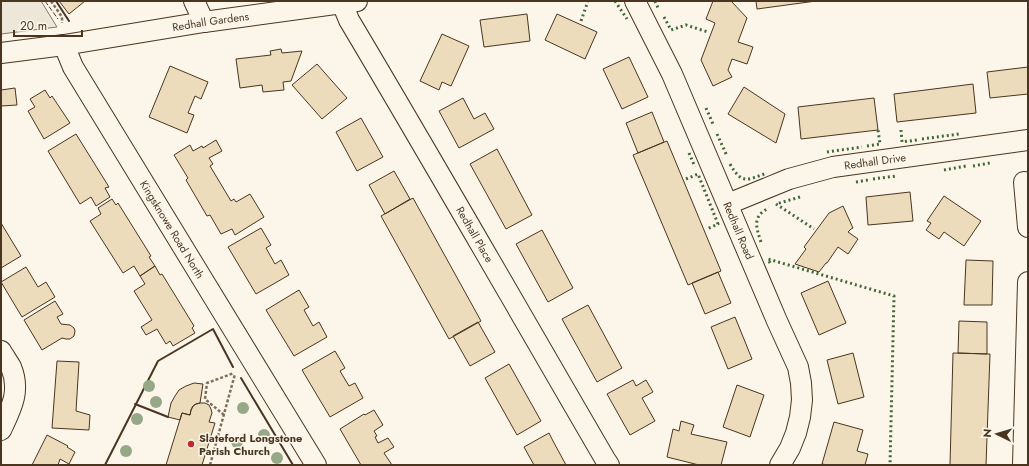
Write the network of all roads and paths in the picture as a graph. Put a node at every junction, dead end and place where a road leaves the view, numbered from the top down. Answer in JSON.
{"nodes":[{"id":1,"x":194,"y":1,"type":"edge"},
{"id":2,"x":635,"y":1,"type":"edge"},
{"id":3,"x":350,"y":2,"type":"edge"},
{"id":4,"x":204,"y":22,"type":"junction"},
{"id":5,"x":64,"y":46,"type":"junction"},
{"id":6,"x":1,"y":53,"type":"edge"},
{"id":7,"x":1022,"y":146,"type":"edge"},
{"id":8,"x":1024,"y":182,"type":"dead end"},
{"id":9,"x":728,"y":204,"type":"junction"},
{"id":10,"x":1028,"y":227,"type":"edge"},
{"id":11,"x":1028,"y":282,"type":"edge"},
{"id":12,"x":1,"y":351,"type":"edge"},
{"id":13,"x":224,"y":415,"type":"junction"},
{"id":14,"x":1,"y":430,"type":"edge"},
{"id":15,"x":210,"y":465,"type":"edge"},
{"id":16,"x":316,"y":465,"type":"edge"},
{"id":17,"x":609,"y":465,"type":"edge"},
{"id":18,"x":780,"y":465,"type":"edge"},
{"id":19,"x":1023,"y":465,"type":"edge"}],
"edges":[{"from":1,"to":4,"type":"street"},
{"from":2,"to":9,"type":"street","name":"Redhall Road"},
{"from":3,"to":4,"type":"street","name":"Redhall Gardens"},
{"from":3,"to":17,"type":"street","name":"Redhall Place"},
{"from":4,"to":5,"type":"street","name":"Redhall Gardens"},
{"from":5,"to":6,"type":"street"},
{"from":5,"to":16,"type":"street","name":"Kingsknowe Road North"},
{"from":7,"to":9,"type":"street","name":"Redhall Drive"},
{"from":8,"to":10,"type":"street"},
{"from":9,"to":18,"type":"street","name":"Redhall Road"},
{"from":11,"to":19,"type":"street"},
{"from":12,"to":14,"type":"street"},
{"from":13,"to":13,"type":"path"},
{"from":13,"to":15,"type":"path"}]}
